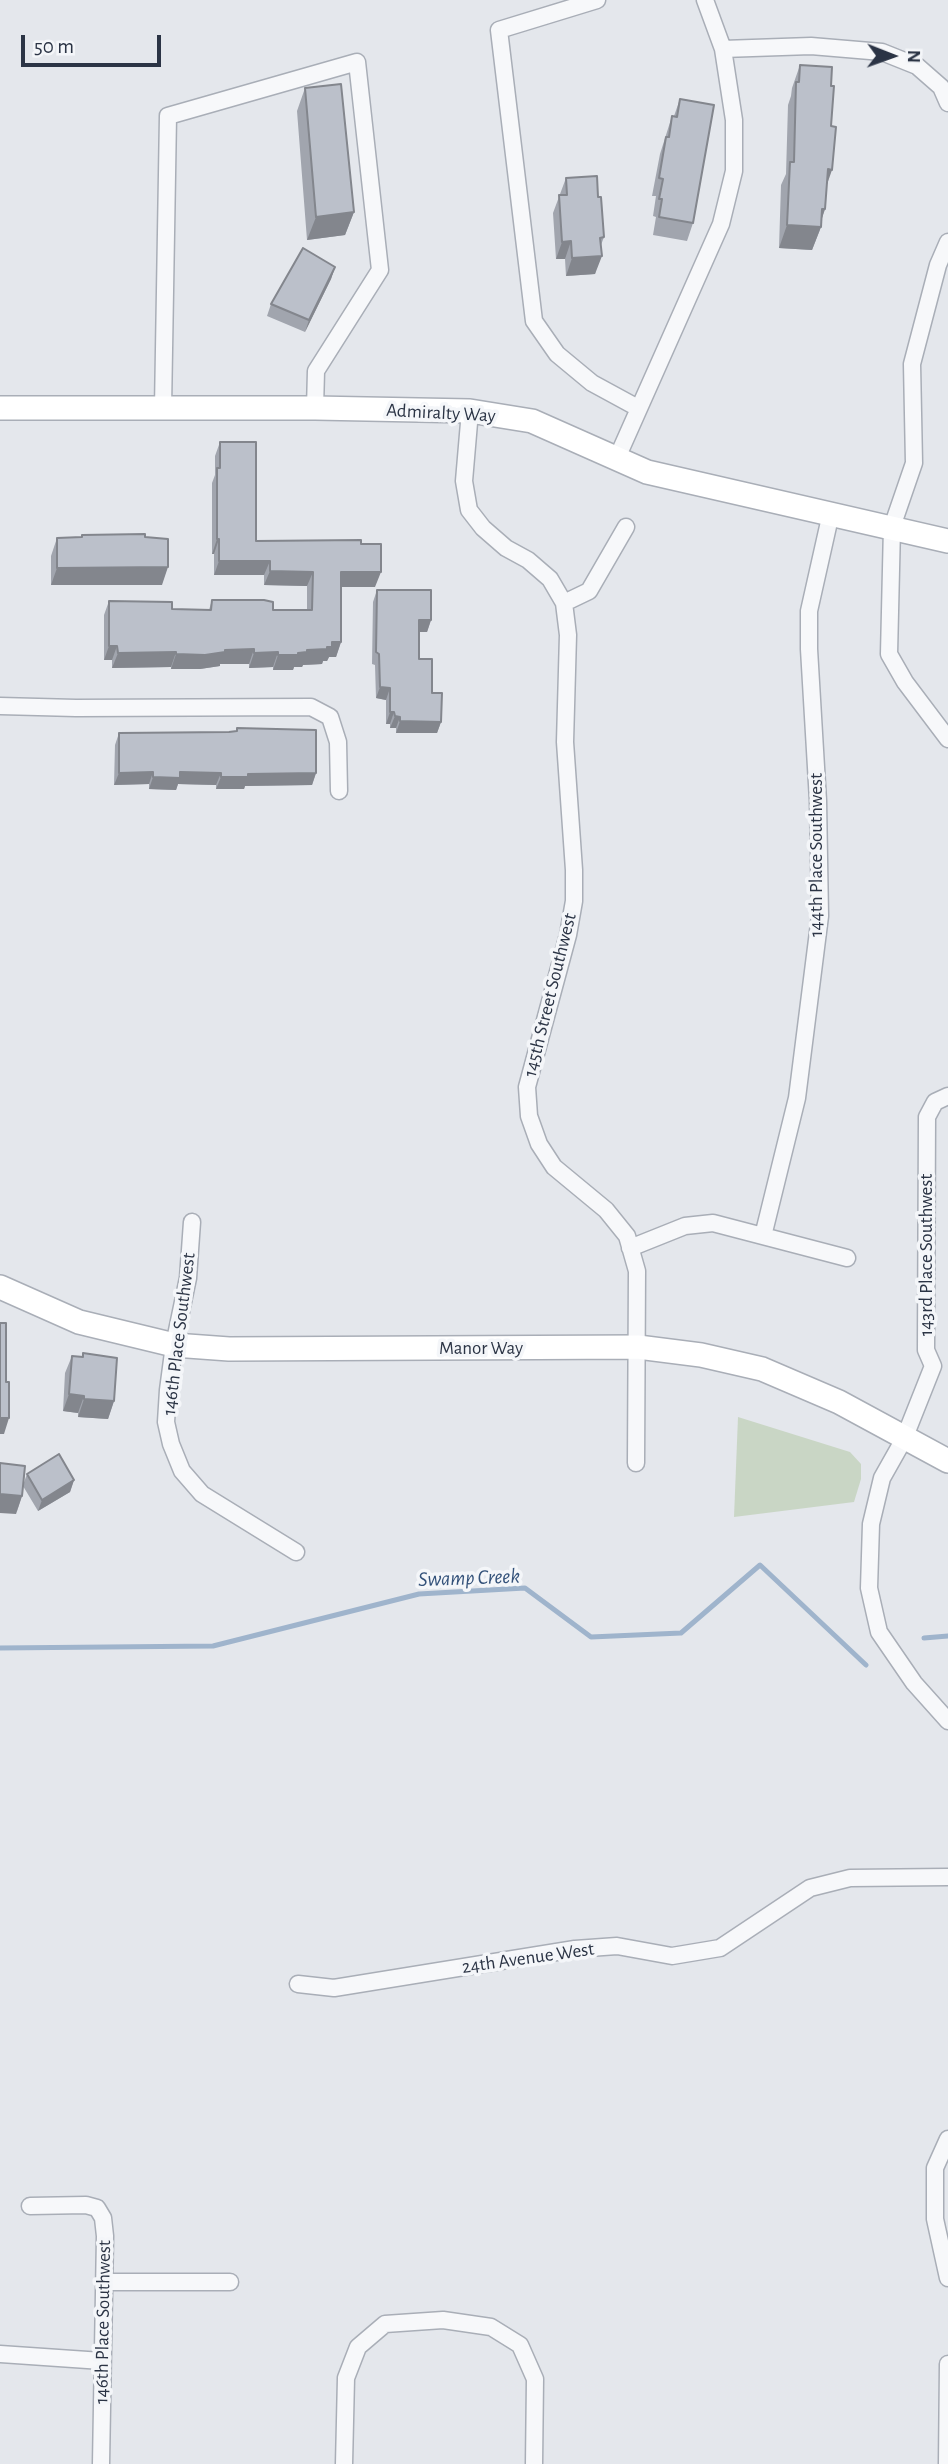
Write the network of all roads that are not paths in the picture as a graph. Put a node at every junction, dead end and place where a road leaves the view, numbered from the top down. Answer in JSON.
{"nodes":[{"id":1,"x":597,"y":0,"type":"edge"},
{"id":2,"x":705,"y":0,"type":"edge"},
{"id":3,"x":723,"y":49,"type":"junction"},
{"id":4,"x":948,"y":103,"type":"edge"},
{"id":5,"x":948,"y":242,"type":"edge"},
{"id":6,"x":0,"y":408,"type":"edge"},
{"id":7,"x":163,"y":408,"type":"junction"},
{"id":8,"x":316,"y":408,"type":"junction"},
{"id":9,"x":638,"y":408,"type":"junction"},
{"id":10,"x":470,"y":411,"type":"junction"},
{"id":11,"x":617,"y":458,"type":"junction"},
{"id":12,"x":831,"y":513,"type":"junction"},
{"id":13,"x":626,"y":527,"type":"dead end"},
{"id":14,"x":892,"y":527,"type":"junction"},
{"id":15,"x":948,"y":541,"type":"edge"},
{"id":16,"x":564,"y":603,"type":"junction"},
{"id":17,"x":0,"y":706,"type":"edge"},
{"id":18,"x":948,"y":739,"type":"edge"},
{"id":19,"x":339,"y":791,"type":"dead end"},
{"id":20,"x":948,"y":1096,"type":"edge"},
{"id":21,"x":192,"y":1222,"type":"dead end"},
{"id":22,"x":762,"y":1236,"type":"junction"},
{"id":23,"x":630,"y":1248,"type":"junction"},
{"id":24,"x":847,"y":1258,"type":"dead end"},
{"id":25,"x":0,"y":1287,"type":"edge"},
{"id":26,"x":174,"y":1345,"type":"junction"},
{"id":27,"x":638,"y":1347,"type":"junction"},
{"id":28,"x":941,"y":1365,"type":"edge"},
{"id":29,"x":904,"y":1439,"type":"junction"},
{"id":30,"x":948,"y":1461,"type":"edge"},
{"id":31,"x":636,"y":1463,"type":"dead end"},
{"id":32,"x":296,"y":1552,"type":"dead end"},
{"id":33,"x":948,"y":1721,"type":"edge"},
{"id":34,"x":948,"y":1877,"type":"edge"},
{"id":35,"x":298,"y":1984,"type":"dead end"},
{"id":36,"x":948,"y":2139,"type":"edge"},
{"id":37,"x":30,"y":2206,"type":"dead end"},
{"id":38,"x":948,"y":2278,"type":"edge"},
{"id":39,"x":230,"y":2281,"type":"dead end"},
{"id":40,"x":104,"y":2282,"type":"junction"},
{"id":41,"x":0,"y":2354,"type":"edge"},
{"id":42,"x":102,"y":2361,"type":"junction"},
{"id":43,"x":948,"y":2364,"type":"edge"},
{"id":44,"x":101,"y":2464,"type":"edge"},
{"id":45,"x":344,"y":2464,"type":"edge"},
{"id":46,"x":534,"y":2464,"type":"edge"},
{"id":47,"x":947,"y":2464,"type":"edge"}],
"edges":[{"from":1,"to":9,"type":"street"},
{"from":2,"to":3,"type":"street"},
{"from":3,"to":4,"type":"street"},
{"from":3,"to":9,"type":"street"},
{"from":5,"to":14,"type":"street"},
{"from":6,"to":7,"type":"street","name":"Admiralty Way"},
{"from":7,"to":8,"type":"street","name":"Admiralty Way"},
{"from":7,"to":8,"type":"street"},
{"from":8,"to":10,"type":"street","name":"Admiralty Way"},
{"from":9,"to":11,"type":"street"},
{"from":10,"to":11,"type":"street","name":"Admiralty Way"},
{"from":10,"to":16,"type":"street","name":"145th Street Southwest"},
{"from":11,"to":12,"type":"street","name":"Admiralty Way"},
{"from":12,"to":14,"type":"street","name":"Admiralty Way"},
{"from":12,"to":22,"type":"street","name":"144th Place Southwest"},
{"from":13,"to":16,"type":"street"},
{"from":14,"to":15,"type":"street","name":"Admiralty Way"},
{"from":14,"to":18,"type":"street"},
{"from":16,"to":23,"type":"street","name":"145th Street Southwest"},
{"from":17,"to":19,"type":"street"},
{"from":20,"to":28,"type":"street","name":"143rd Place Southwest"},
{"from":21,"to":26,"type":"street","name":"146th Place Southwest"},
{"from":22,"to":23,"type":"street"},
{"from":22,"to":24,"type":"street"},
{"from":23,"to":27,"type":"street","name":"145th Street Southwest"},
{"from":25,"to":26,"type":"street","name":"Manor Way"},
{"from":26,"to":27,"type":"street","name":"Manor Way"},
{"from":26,"to":32,"type":"street","name":"146th Place Southwest"},
{"from":27,"to":29,"type":"street","name":"Manor Way"},
{"from":27,"to":31,"type":"street"},
{"from":28,"to":29,"type":"street","name":"143rd Place Southwest"},
{"from":29,"to":30,"type":"street","name":"Manor Way"},
{"from":29,"to":33,"type":"street","name":"143rd Place Southwest"},
{"from":34,"to":35,"type":"street","name":"24th Avenue West"},
{"from":36,"to":38,"type":"street"},
{"from":37,"to":40,"type":"street","name":"146th Place Southwest"},
{"from":39,"to":40,"type":"street"},
{"from":40,"to":42,"type":"street","name":"146th Place Southwest"},
{"from":41,"to":42,"type":"street"},
{"from":42,"to":44,"type":"street","name":"146th Place Southwest"},
{"from":43,"to":47,"type":"street"},
{"from":45,"to":46,"type":"street"}]}
